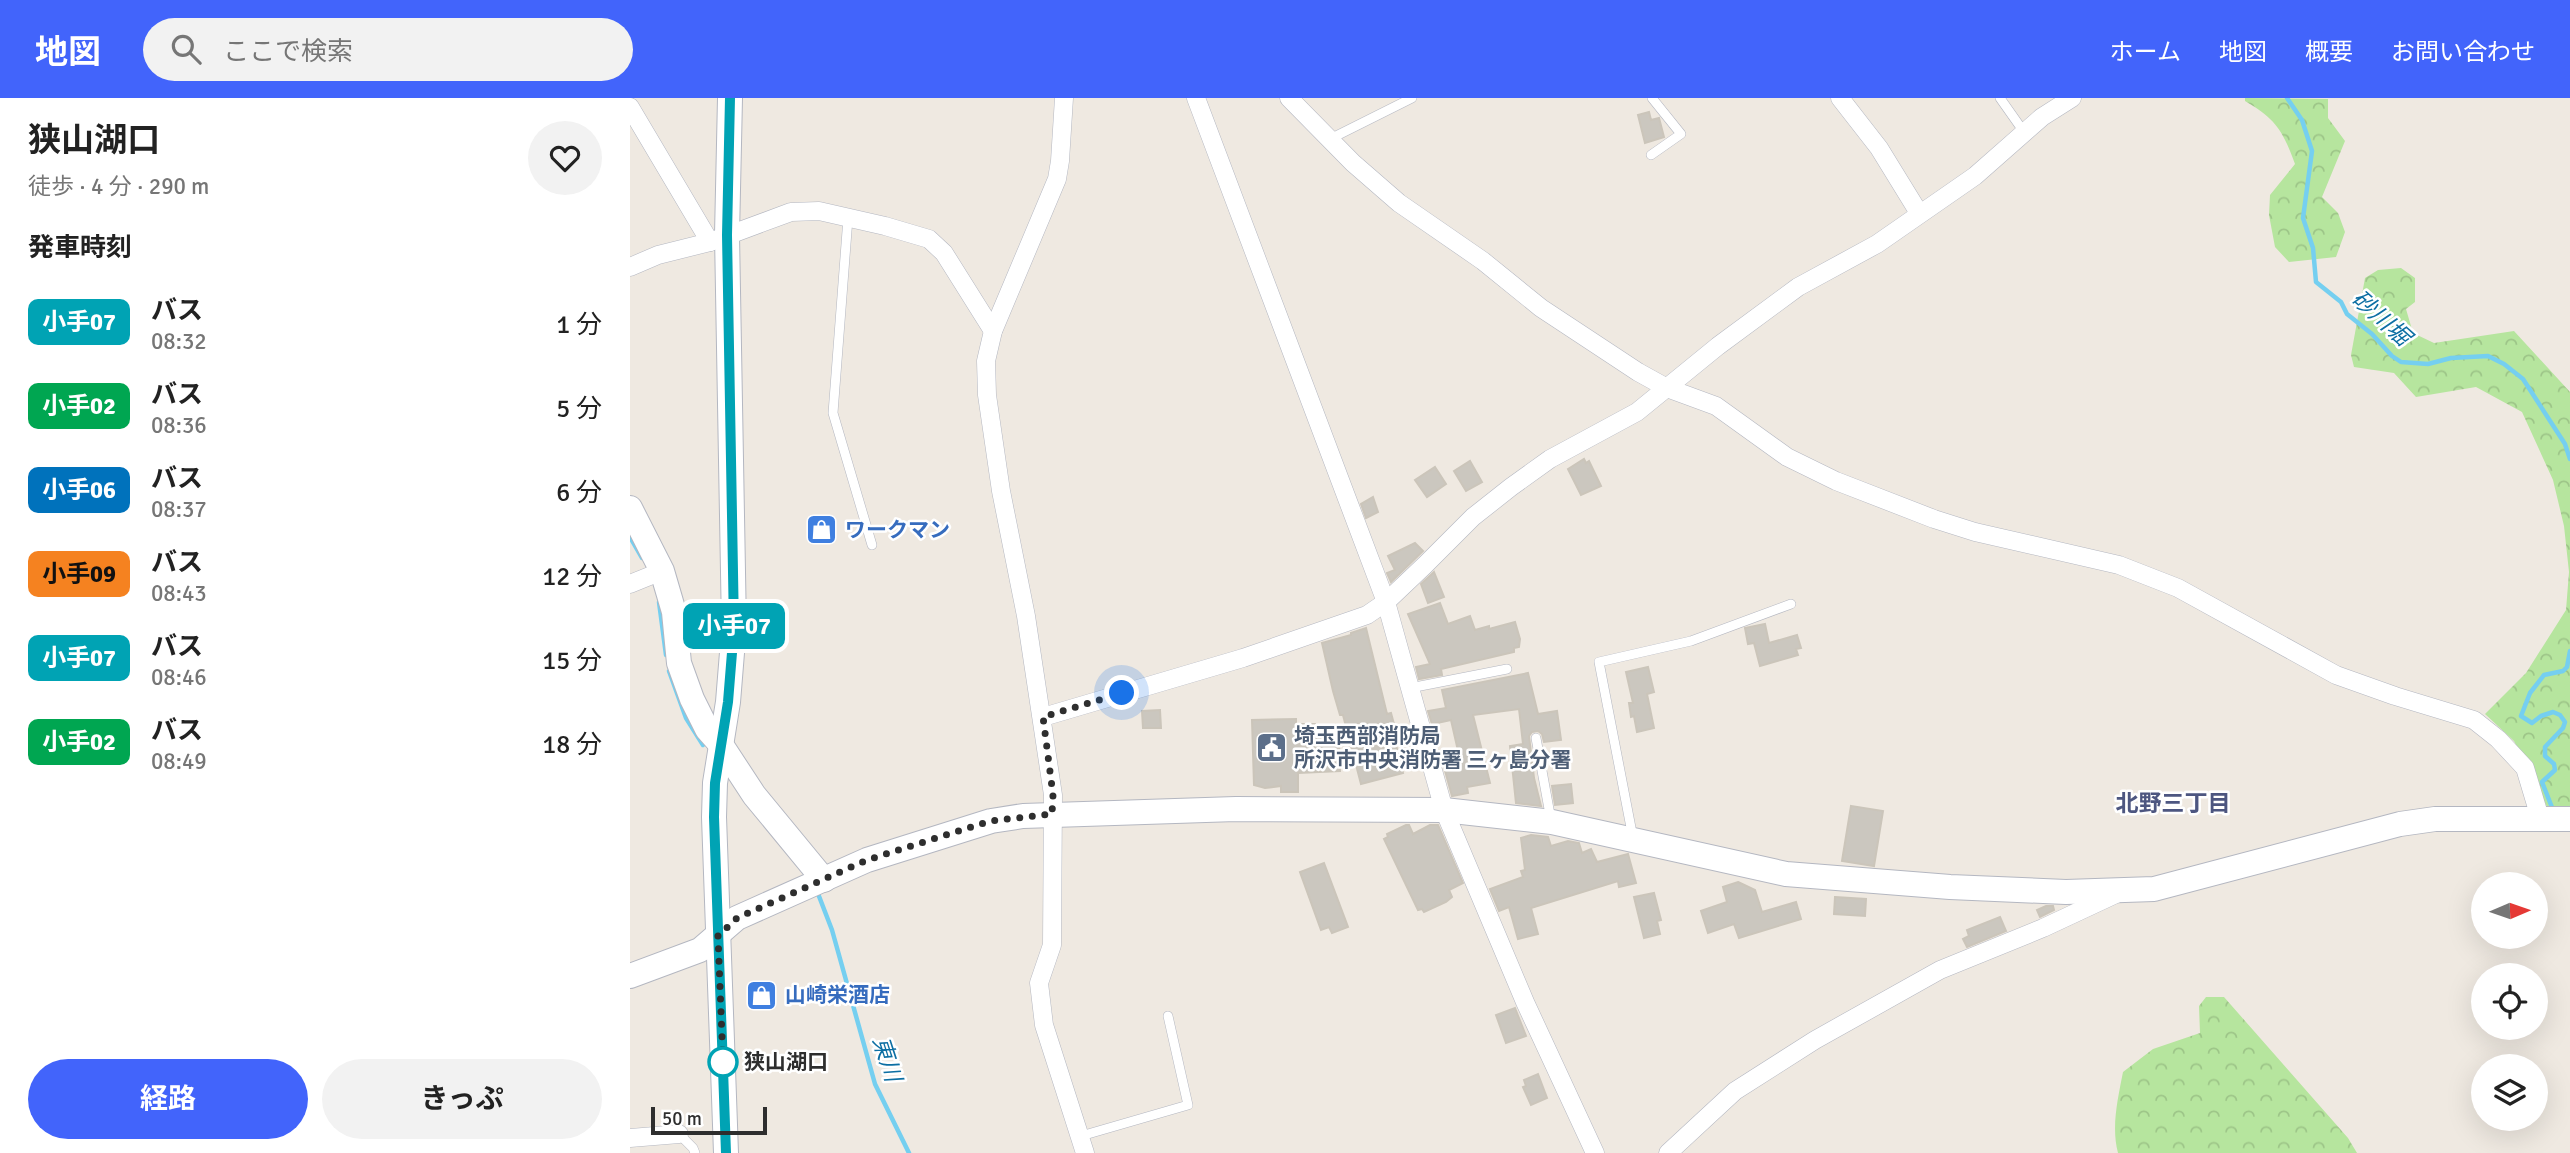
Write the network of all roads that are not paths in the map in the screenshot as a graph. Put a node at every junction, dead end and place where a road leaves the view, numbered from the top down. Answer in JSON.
{"nodes":[{"id":1,"x":730,"y":98,"type":"edge"},
{"id":2,"x":1064,"y":98,"type":"edge"},
{"id":3,"x":1196,"y":98,"type":"edge"},
{"id":4,"x":1289,"y":98,"type":"edge"},
{"id":5,"x":1412,"y":98,"type":"edge"},
{"id":6,"x":1652,"y":98,"type":"edge"},
{"id":7,"x":1840,"y":98,"type":"edge"},
{"id":8,"x":2000,"y":98,"type":"edge"},
{"id":9,"x":2072,"y":98,"type":"edge"},
{"id":10,"x":630,"y":107,"type":"edge"},
{"id":11,"x":2024,"y":132,"type":"junction"},
{"id":12,"x":1330,"y":139,"type":"junction"},
{"id":13,"x":1651,"y":155,"type":"dead end"},
{"id":14,"x":1919,"y":213,"type":"junction"},
{"id":15,"x":848,"y":218,"type":"junction"},
{"id":16,"x":719,"y":239,"type":"junction"},
{"id":17,"x":630,"y":267,"type":"edge"},
{"id":18,"x":993,"y":331,"type":"junction"},
{"id":19,"x":1667,"y":388,"type":"junction"},
{"id":20,"x":630,"y":508,"type":"edge"},
{"id":21,"x":872,"y":545,"type":"dead end"},
{"id":22,"x":645,"y":578,"type":"edge"},
{"id":23,"x":1386,"y":602,"type":"junction"},
{"id":24,"x":1791,"y":604,"type":"dead end"},
{"id":25,"x":1507,"y":669,"type":"dead end"},
{"id":26,"x":1410,"y":688,"type":"junction"},
{"id":27,"x":1043,"y":717,"type":"junction"},
{"id":28,"x":1536,"y":738,"type":"dead end"},
{"id":29,"x":722,"y":746,"type":"junction"},
{"id":30,"x":1444,"y":810,"type":"junction"},
{"id":31,"x":1052,"y":814,"type":"junction"},
{"id":32,"x":2540,"y":818,"type":"junction"},
{"id":33,"x":2570,"y":819,"type":"edge"},
{"id":34,"x":1552,"y":822,"type":"junction"},
{"id":35,"x":1633,"y":839,"type":"junction"},
{"id":36,"x":816,"y":883,"type":"junction"},
{"id":37,"x":2121,"y":892,"type":"junction"},
{"id":38,"x":718,"y":936,"type":"junction"},
{"id":39,"x":632,"y":973,"type":"edge"},
{"id":40,"x":1168,"y":1016,"type":"dead end"},
{"id":41,"x":680,"y":1134,"type":"joint"},
{"id":42,"x":630,"y":1138,"type":"edge"},
{"id":43,"x":1083,"y":1145,"type":"edge"},
{"id":44,"x":695,"y":1153,"type":"edge"},
{"id":45,"x":726,"y":1153,"type":"edge"},
{"id":46,"x":1595,"y":1153,"type":"edge"},
{"id":47,"x":1668,"y":1153,"type":"edge"}],
"edges":[{"from":1,"to":16,"type":"street"},
{"from":2,"to":18,"type":"street"},
{"from":3,"to":23,"type":"street"},
{"from":4,"to":12,"type":"street"},
{"from":5,"to":12,"type":"lane"},
{"from":6,"to":13,"type":"lane"},
{"from":7,"to":14,"type":"street"},
{"from":8,"to":11,"type":"lane"},
{"from":9,"to":11,"type":"street"},
{"from":10,"to":16,"type":"street"},
{"from":11,"to":14,"type":"street"},
{"from":12,"to":19,"type":"street"},
{"from":14,"to":19,"type":"street"},
{"from":15,"to":16,"type":"street"},
{"from":15,"to":18,"type":"street"},
{"from":15,"to":21,"type":"lane"},
{"from":16,"to":17,"type":"street"},
{"from":16,"to":29,"type":"street"},
{"from":18,"to":27,"type":"street"},
{"from":19,"to":23,"type":"street"},
{"from":19,"to":32,"type":"street"},
{"from":20,"to":22,"type":"street"},
{"from":22,"to":29,"type":"street"},
{"from":23,"to":26,"type":"street"},
{"from":23,"to":27,"type":"street"},
{"from":24,"to":35,"type":"lane"},
{"from":25,"to":26,"type":"lane"},
{"from":26,"to":30,"type":"street"},
{"from":27,"to":31,"type":"street"},
{"from":28,"to":34,"type":"lane"},
{"from":29,"to":36,"type":"street"},
{"from":29,"to":38,"type":"street"},
{"from":30,"to":31,"type":"street"},
{"from":30,"to":34,"type":"street"},
{"from":30,"to":46,"type":"street"},
{"from":31,"to":36,"type":"street"},
{"from":31,"to":43,"type":"street"},
{"from":32,"to":33,"type":"street"},
{"from":32,"to":37,"type":"street"},
{"from":34,"to":35,"type":"street"},
{"from":35,"to":37,"type":"street"},
{"from":36,"to":38,"type":"street"},
{"from":37,"to":47,"type":"street"},
{"from":38,"to":39,"type":"street"},
{"from":38,"to":45,"type":"street"},
{"from":40,"to":43,"type":"lane"},
{"from":41,"to":42,"type":"street"},
{"from":41,"to":44,"type":"lane"}]}
